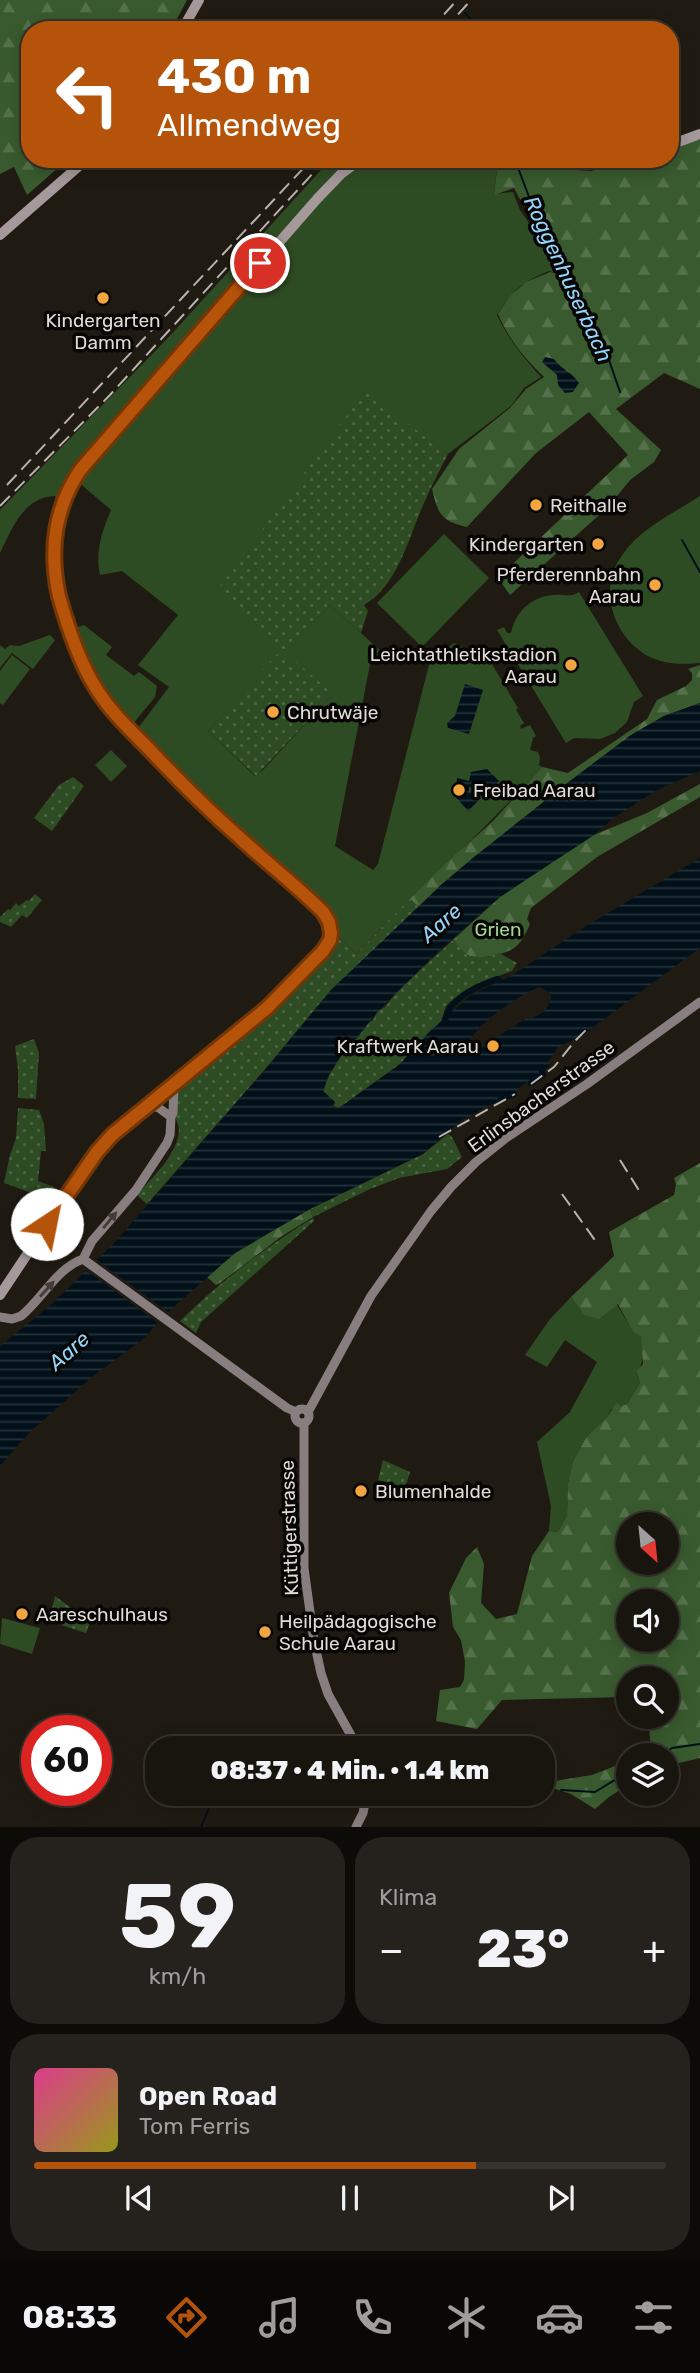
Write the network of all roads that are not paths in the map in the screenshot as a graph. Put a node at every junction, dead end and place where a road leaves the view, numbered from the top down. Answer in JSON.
{"nodes":[{"id":1,"x":199,"y":0,"type":"edge"},
{"id":2,"x":187,"y":21,"type":"edge"},
{"id":3,"x":700,"y":134,"type":"edge"},
{"id":4,"x":679,"y":142,"type":"edge"},
{"id":5,"x":77,"y":168,"type":"edge"},
{"id":6,"x":349,"y":168,"type":"edge"},
{"id":7,"x":0,"y":236,"type":"edge"},
{"id":8,"x":700,"y":1002,"type":"edge"},
{"id":9,"x":174,"y":1083,"type":"junction"},
{"id":10,"x":151,"y":1101,"type":"junction"},
{"id":11,"x":171,"y":1117,"type":"junction"},
{"id":12,"x":85,"y":1260,"type":"junction"},
{"id":13,"x":1,"y":1294,"type":"edge"},
{"id":14,"x":1,"y":1319,"type":"edge"},
{"id":15,"x":296,"y":1412,"type":"junction"},
{"id":16,"x":308,"y":1412,"type":"junction"},
{"id":17,"x":304,"y":1423,"type":"junction"},
{"id":18,"x":351,"y":1736,"type":"edge"},
{"id":19,"x":364,"y":1806,"type":"edge"},
{"id":20,"x":356,"y":1827,"type":"edge"}],
"edges":[{"from":1,"to":2,"type":"main road"},
{"from":3,"to":4,"type":"main road"},
{"from":5,"to":7,"type":"main road"},
{"from":6,"to":9,"type":"main road"},
{"from":8,"to":16,"type":"main road","name":"Erlinsbacherstrasse"},
{"from":9,"to":10,"type":"main road"},
{"from":9,"to":11,"type":"main road"},
{"from":10,"to":11,"type":"main road"},
{"from":10,"to":13,"type":"main road"},
{"from":12,"to":11,"type":"main road","one_way":true},
{"from":14,"to":12,"type":"main road","one_way":true},
{"from":12,"to":15,"type":"main road"},
{"from":15,"to":16,"type":"main road"},
{"from":15,"to":17,"type":"main road"},
{"from":16,"to":17,"type":"main road"},
{"from":17,"to":18,"type":"main road","name":"Küttigerstrasse"},
{"from":19,"to":20,"type":"main road"}]}
